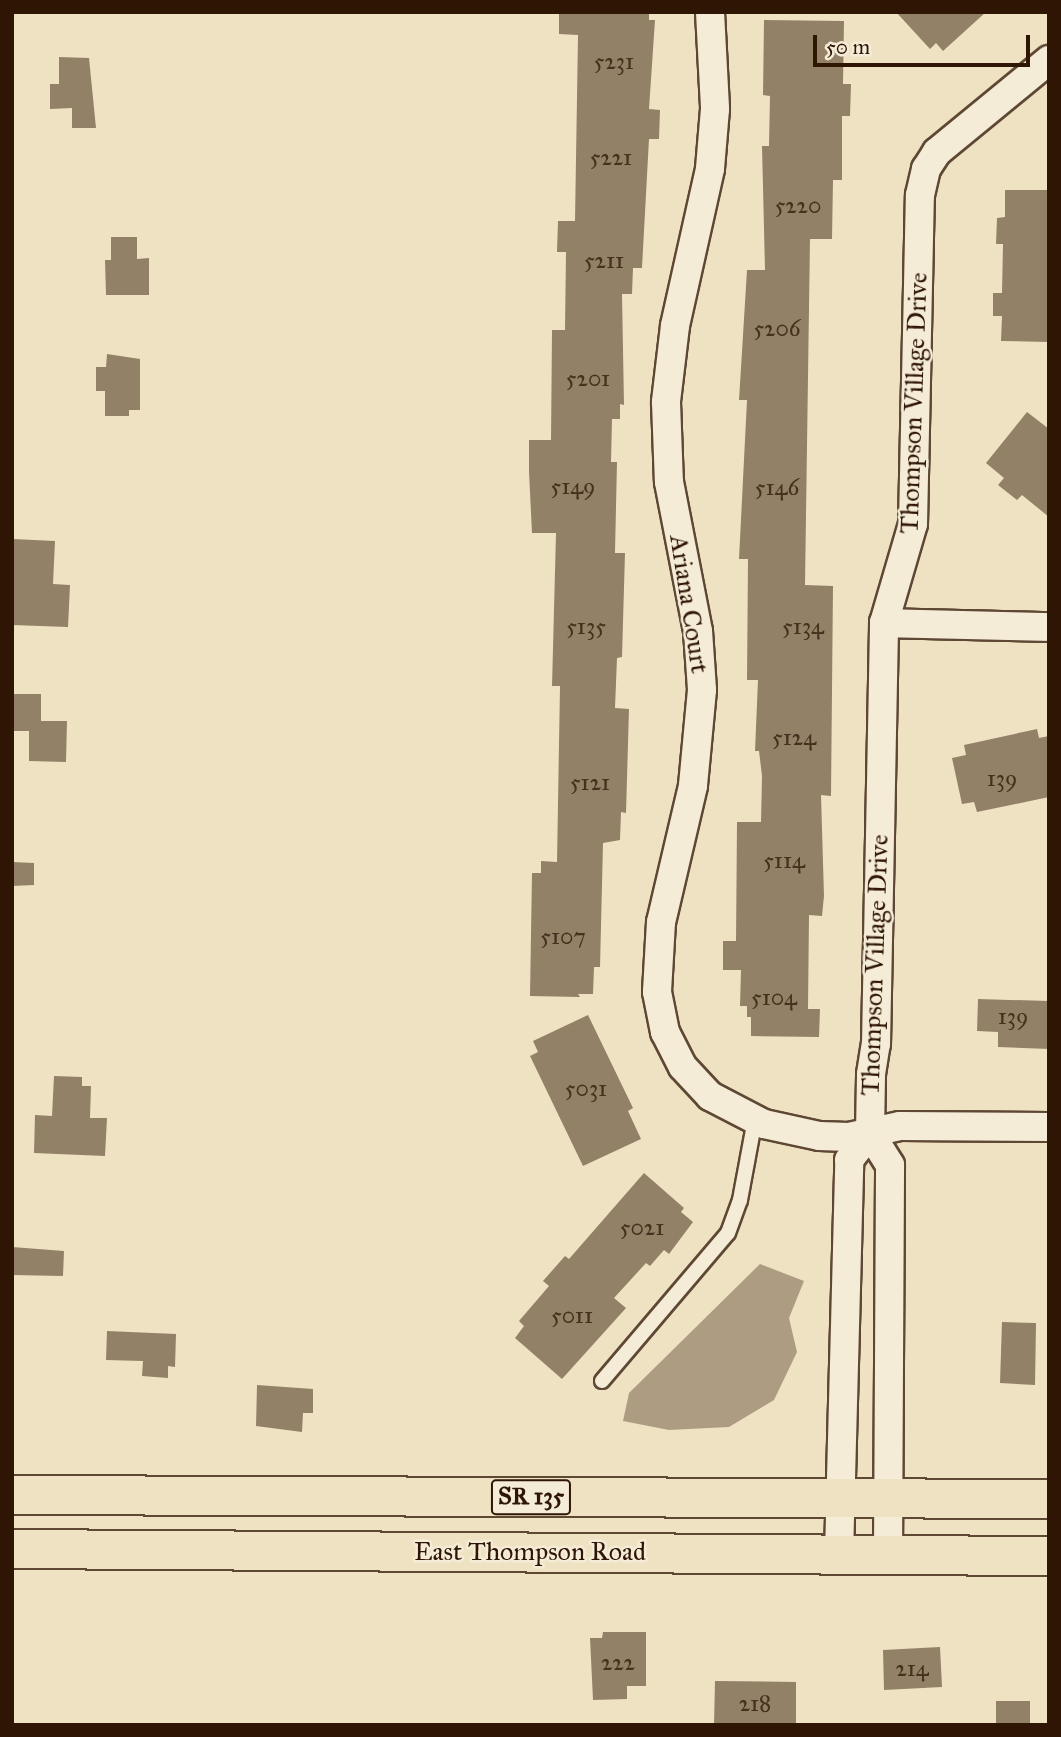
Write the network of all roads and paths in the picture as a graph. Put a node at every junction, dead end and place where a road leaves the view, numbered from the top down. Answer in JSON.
{"nodes":[{"id":1,"x":710,"y":12,"type":"edge"},
{"id":2,"x":1049,"y":60,"type":"edge"},
{"id":3,"x":884,"y":624,"type":"junction"},
{"id":4,"x":1049,"y":627,"type":"edge"},
{"id":5,"x":755,"y":1119,"type":"junction"},
{"id":6,"x":1049,"y":1127,"type":"edge"},
{"id":7,"x":870,"y":1133,"type":"junction"},
{"id":8,"x":602,"y":1381,"type":"dead end"},
{"id":9,"x":12,"y":1495,"type":"edge"},
{"id":10,"x":840,"y":1497,"type":"junction"},
{"id":11,"x":887,"y":1498,"type":"junction"},
{"id":12,"x":1049,"y":1499,"type":"edge"},
{"id":13,"x":12,"y":1549,"type":"edge"},
{"id":14,"x":839,"y":1555,"type":"junction"},
{"id":15,"x":888,"y":1555,"type":"junction"},
{"id":16,"x":1049,"y":1556,"type":"edge"}],
"edges":[{"from":1,"to":5,"type":"street","name":"Ariana Court"},
{"from":2,"to":3,"type":"street","name":"Thompson Village Drive"},
{"from":3,"to":4,"type":"street"},
{"from":3,"to":7,"type":"street","name":"Thompson Village Drive"},
{"from":5,"to":7,"type":"street","name":"Ariana Court"},
{"from":5,"to":8,"type":"lane"},
{"from":6,"to":7,"type":"street","name":"Ariana Court"},
{"from":7,"to":10,"type":"street","name":"Thompson Village Drive"},
{"from":7,"to":11,"type":"street","name":"Thompson Village Drive"},
{"from":9,"to":10,"type":"main road","number":"SR 135"},
{"from":10,"to":11,"type":"main road","number":"SR 135"},
{"from":10,"to":14,"type":"street","name":"Thompson Village Drive"},
{"from":11,"to":12,"type":"main road","number":"SR 135"},
{"from":11,"to":15,"type":"street","name":"Thompson Village Drive"},
{"from":13,"to":14,"type":"main road","name":"East Thompson Road","number":"SR 135"},
{"from":14,"to":15,"type":"main road","name":"East Thompson Road","number":"SR 135"},
{"from":15,"to":16,"type":"main road","name":"East Thompson Road","number":"SR 135"}]}
